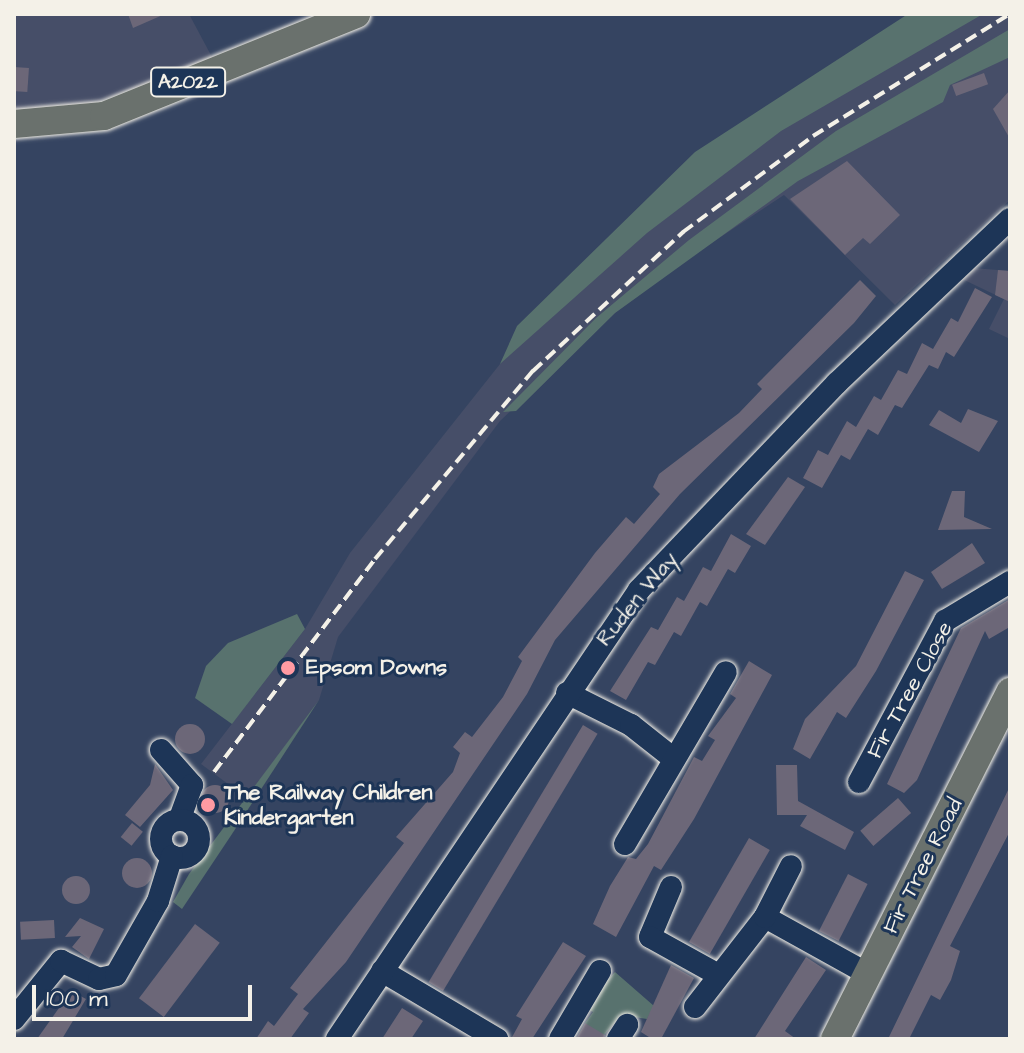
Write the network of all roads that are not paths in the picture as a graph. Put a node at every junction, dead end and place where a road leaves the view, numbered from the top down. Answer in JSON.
{"nodes":[{"id":1,"x":356,"y":14,"type":"edge"},
{"id":2,"x":14,"y":124,"type":"edge"},
{"id":3,"x":1010,"y":219,"type":"edge"},
{"id":4,"x":1010,"y":582,"type":"edge"},
{"id":5,"x":726,"y":672,"type":"dead end"},
{"id":6,"x":1010,"y":692,"type":"edge"},
{"id":7,"x":567,"y":693,"type":"junction"},
{"id":8,"x":161,"y":750,"type":"dead end"},
{"id":9,"x":674,"y":759,"type":"junction"},
{"id":10,"x":859,"y":782,"type":"dead end"},
{"id":11,"x":625,"y":844,"type":"dead end"},
{"id":12,"x":791,"y":866,"type":"dead end"},
{"id":13,"x":671,"y":887,"type":"dead end"},
{"id":14,"x":765,"y":917,"type":"junction"},
{"id":15,"x":382,"y":971,"type":"junction"},
{"id":16,"x":600,"y":971,"type":"dead end"},
{"id":17,"x":715,"y":973,"type":"junction"},
{"id":18,"x":868,"y":974,"type":"junction"},
{"id":19,"x":20,"y":997,"type":"edge"},
{"id":20,"x":695,"y":1007,"type":"dead end"},
{"id":21,"x":14,"y":1019,"type":"edge"},
{"id":22,"x":337,"y":1039,"type":"edge"},
{"id":23,"x":497,"y":1039,"type":"edge"},
{"id":24,"x":560,"y":1039,"type":"edge"},
{"id":25,"x":835,"y":1039,"type":"edge"}],
"edges":[{"from":1,"to":2,"type":"main road","number":"A2022"},
{"from":3,"to":7,"type":"street","name":"Ruden Way"},
{"from":4,"to":10,"type":"street","name":"Fir Tree Close"},
{"from":5,"to":9,"type":"street"},
{"from":6,"to":18,"type":"main road","name":"Fir Tree Road"},
{"from":7,"to":9,"type":"street"},
{"from":7,"to":15,"type":"street","name":"Ruden Way"},
{"from":8,"to":19,"type":"street"},
{"from":9,"to":11,"type":"street"},
{"from":12,"to":14,"type":"street"},
{"from":13,"to":17,"type":"street"},
{"from":14,"to":17,"type":"street"},
{"from":14,"to":18,"type":"street"},
{"from":15,"to":22,"type":"street","name":"Ruden Way"},
{"from":15,"to":23,"type":"street"},
{"from":16,"to":24,"type":"street"},
{"from":17,"to":20,"type":"street"},
{"from":18,"to":25,"type":"main road","name":"Fir Tree Road"},
{"from":19,"to":21,"type":"street"}]}
